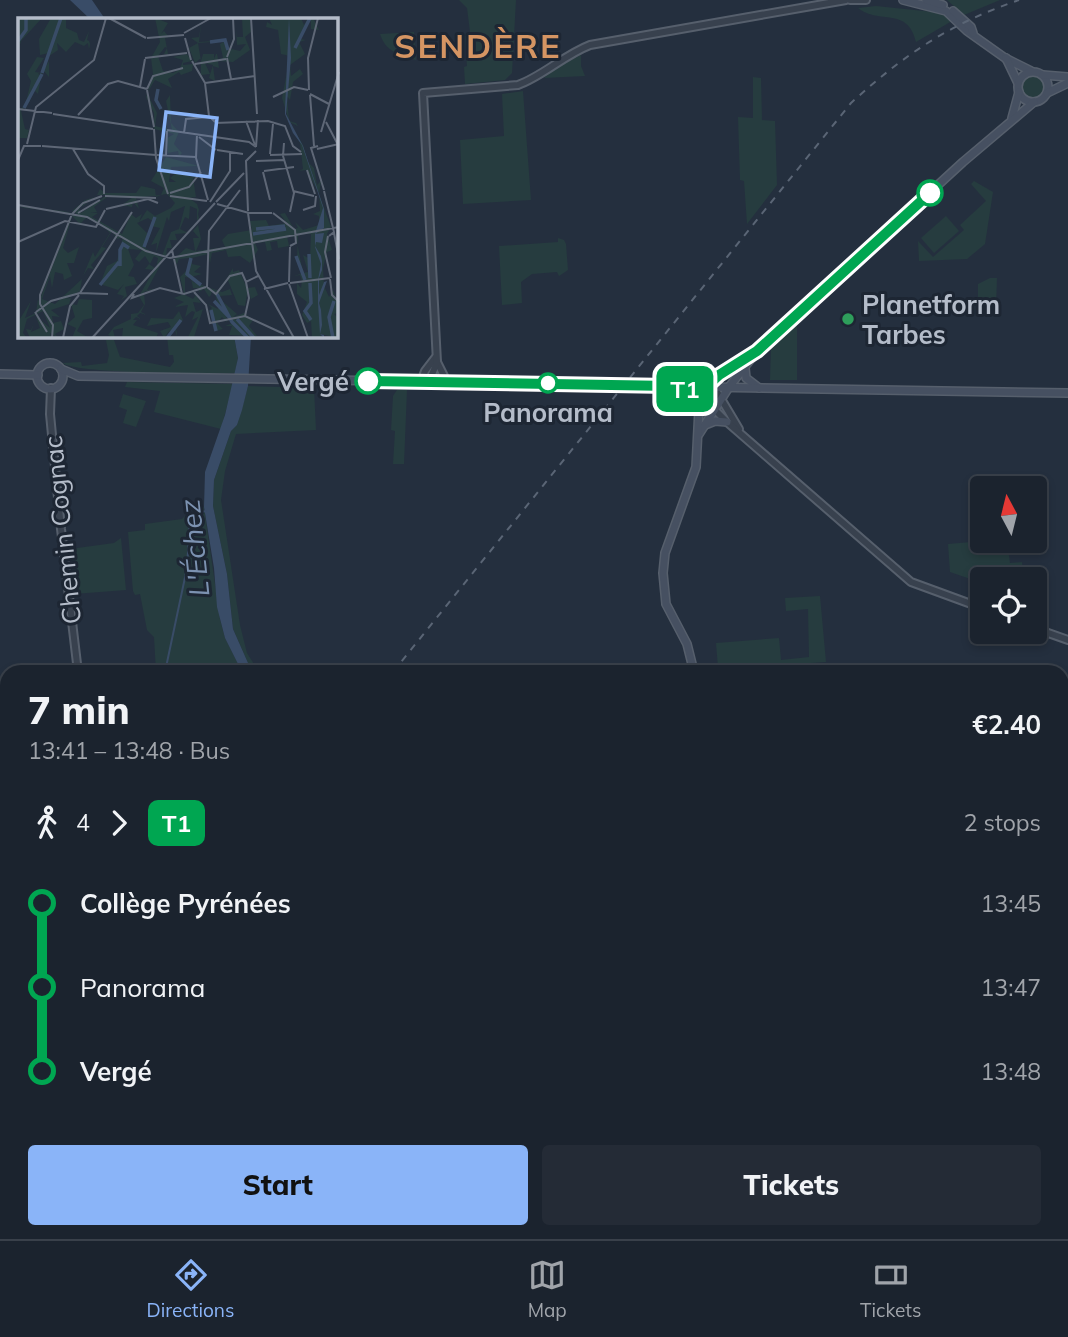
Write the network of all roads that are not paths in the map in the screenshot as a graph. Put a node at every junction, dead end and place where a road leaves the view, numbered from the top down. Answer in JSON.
{"nodes":[{"id":1,"x":848,"y":0,"type":"edge"},
{"id":2,"x":866,"y":0,"type":"edge"},
{"id":3,"x":903,"y":0,"type":"edge"},
{"id":4,"x":927,"y":0,"type":"edge"},
{"id":5,"x":974,"y":34,"type":"junction"},
{"id":6,"x":1005,"y":58,"type":"junction"},
{"id":7,"x":1031,"y":71,"type":"junction"},
{"id":8,"x":1043,"y":75,"type":"junction"},
{"id":9,"x":1068,"y":76,"type":"edge"},
{"id":10,"x":1018,"y":83,"type":"junction"},
{"id":11,"x":1068,"y":83,"type":"edge"},
{"id":12,"x":1018,"y":92,"type":"junction"},
{"id":13,"x":1047,"y":93,"type":"junction"},
{"id":14,"x":1034,"y":102,"type":"junction"},
{"id":15,"x":1012,"y":119,"type":"junction"},
{"id":16,"x":757,"y":351,"type":"junction"},
{"id":17,"x":436,"y":352,"type":"junction"},
{"id":18,"x":437,"y":362,"type":"junction"},
{"id":19,"x":745,"y":368,"type":"junction"},
{"id":20,"x":61,"y":369,"type":"junction"},
{"id":21,"x":0,"y":374,"type":"edge"},
{"id":22,"x":38,"y":375,"type":"junction"},
{"id":23,"x":78,"y":376,"type":"junction"},
{"id":24,"x":61,"y":382,"type":"junction"},
{"id":25,"x":425,"y":382,"type":"junction"},
{"id":26,"x":447,"y":382,"type":"junction"},
{"id":27,"x":670,"y":386,"type":"junction"},
{"id":28,"x":710,"y":387,"type":"junction"},
{"id":29,"x":729,"y":387,"type":"junction"},
{"id":30,"x":51,"y":388,"type":"junction"},
{"id":31,"x":759,"y":388,"type":"junction"},
{"id":32,"x":695,"y":390,"type":"junction"},
{"id":33,"x":1068,"y":393,"type":"edge"},
{"id":34,"x":702,"y":397,"type":"junction"},
{"id":35,"x":721,"y":401,"type":"junction"},
{"id":36,"x":715,"y":411,"type":"junction"},
{"id":37,"x":727,"y":422,"type":"junction"},
{"id":38,"x":704,"y":425,"type":"junction"},
{"id":39,"x":742,"y":434,"type":"junction"},
{"id":40,"x":698,"y":436,"type":"junction"},
{"id":41,"x":970,"y":604,"type":"edge"},
{"id":42,"x":1047,"y":633,"type":"edge"},
{"id":43,"x":1068,"y":640,"type":"edge"},
{"id":44,"x":77,"y":665,"type":"edge"},
{"id":45,"x":692,"y":665,"type":"edge"}],
"edges":[{"from":1,"to":2,"type":"street"},
{"from":1,"to":17,"type":"street"},
{"from":3,"to":5,"type":"main road"},
{"from":4,"to":5,"type":"main road"},
{"from":5,"to":6,"type":"main road"},
{"from":6,"to":7,"type":"main road"},
{"from":6,"to":10,"type":"main road"},
{"from":7,"to":8,"type":"main road"},
{"from":7,"to":10,"type":"main road"},
{"from":8,"to":9,"type":"main road"},
{"from":8,"to":13,"type":"main road"},
{"from":10,"to":12,"type":"main road"},
{"from":11,"to":13,"type":"main road"},
{"from":12,"to":14,"type":"main road"},
{"from":12,"to":15,"type":"main road"},
{"from":13,"to":14,"type":"main road"},
{"from":14,"to":15,"type":"main road"},
{"from":15,"to":16,"type":"main road"},
{"from":16,"to":19,"type":"main road"},
{"from":16,"to":28,"type":"main road"},
{"from":17,"to":18,"type":"street"},
{"from":17,"to":25,"type":"street"},
{"from":18,"to":25,"type":"street"},
{"from":18,"to":26,"type":"street"},
{"from":19,"to":29,"type":"main road"},
{"from":19,"to":31,"type":"main road"},
{"from":20,"to":22,"type":"main road"},
{"from":20,"to":23,"type":"main road"},
{"from":20,"to":24,"type":"main road"},
{"from":21,"to":22,"type":"main road"},
{"from":22,"to":30,"type":"main road"},
{"from":23,"to":24,"type":"main road"},
{"from":23,"to":25,"type":"main road"},
{"from":24,"to":30,"type":"main road"},
{"from":25,"to":26,"type":"main road"},
{"from":26,"to":27,"type":"main road"},
{"from":27,"to":28,"type":"main road"},
{"from":27,"to":32,"type":"main road"},
{"from":28,"to":29,"type":"main road"},
{"from":28,"to":32,"type":"main road"},
{"from":28,"to":34,"type":"main road"},
{"from":28,"to":35,"type":"street"},
{"from":29,"to":31,"type":"main road"},
{"from":29,"to":35,"type":"main road"},
{"from":30,"to":44,"type":"street","name":"Chemin Cognac"},
{"from":31,"to":33,"type":"main road"},
{"from":32,"to":34,"type":"street"},
{"from":34,"to":36,"type":"street"},
{"from":34,"to":40,"type":"main road"},
{"from":35,"to":36,"type":"main road"},
{"from":35,"to":39,"type":"street"},
{"from":36,"to":37,"type":"street"},
{"from":36,"to":38,"type":"main road"},
{"from":37,"to":38,"type":"main road"},
{"from":37,"to":39,"type":"street"},
{"from":38,"to":40,"type":"main road"},
{"from":39,"to":41,"type":"street"},
{"from":40,"to":45,"type":"main road"},
{"from":42,"to":43,"type":"street"}]}
